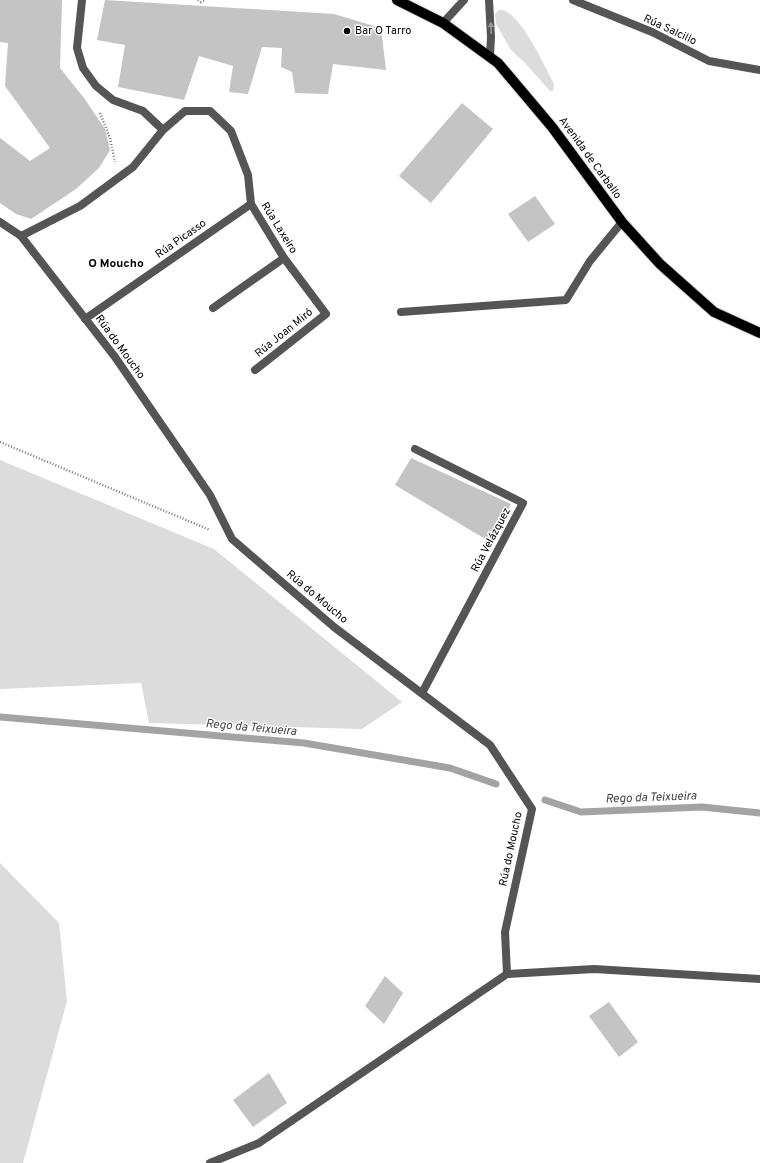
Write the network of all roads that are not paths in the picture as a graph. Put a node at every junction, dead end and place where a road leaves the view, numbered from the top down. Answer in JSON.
{"nodes":[{"id":1,"x":82,"y":0,"type":"edge"},
{"id":2,"x":397,"y":0,"type":"edge"},
{"id":3,"x":464,"y":0,"type":"edge"},
{"id":4,"x":489,"y":0,"type":"edge"},
{"id":5,"x":573,"y":0,"type":"edge"},
{"id":6,"x":443,"y":23,"type":"junction"},
{"id":7,"x":490,"y":56,"type":"junction"},
{"id":8,"x":760,"y":70,"type":"edge"},
{"id":9,"x":163,"y":130,"type":"junction"},
{"id":10,"x":251,"y":204,"type":"junction"},
{"id":11,"x":0,"y":222,"type":"edge"},
{"id":12,"x":622,"y":222,"type":"junction"},
{"id":13,"x":21,"y":236,"type":"junction"},
{"id":14,"x":284,"y":258,"type":"junction"},
{"id":15,"x":213,"y":308,"type":"dead end"},
{"id":16,"x":401,"y":312,"type":"dead end"},
{"id":17,"x":326,"y":314,"type":"joint"},
{"id":18,"x":85,"y":319,"type":"junction"},
{"id":19,"x":760,"y":333,"type":"edge"},
{"id":20,"x":255,"y":370,"type":"dead end"},
{"id":21,"x":415,"y":449,"type":"dead end"},
{"id":22,"x":422,"y":693,"type":"junction"},
{"id":23,"x":507,"y":974,"type":"junction"},
{"id":24,"x":760,"y":979,"type":"edge"},
{"id":25,"x":210,"y":1163,"type":"edge"}],
"edges":[{"from":1,"to":9,"type":"street"},
{"from":2,"to":6,"type":"main road","name":"Avenida de Carballo"},
{"from":3,"to":6,"type":"street"},
{"from":7,"to":4,"type":"street","one_way":true},
{"from":5,"to":8,"type":"street","name":"Rúa Salcillo"},
{"from":6,"to":7,"type":"main road","name":"Avenida de Carballo"},
{"from":7,"to":12,"type":"main road","name":"Avenida de Carballo"},
{"from":9,"to":10,"type":"street","name":"Rúa Laxeiro"},
{"from":9,"to":13,"type":"street"},
{"from":10,"to":14,"type":"street","name":"Rúa Laxeiro"},
{"from":10,"to":18,"type":"street","name":"Rúa Picasso"},
{"from":11,"to":13,"type":"street","name":"Rúa do Moucho"},
{"from":12,"to":16,"type":"street"},
{"from":12,"to":19,"type":"main road","name":"Avenida de Carballo"},
{"from":13,"to":18,"type":"street","name":"Rúa do Moucho"},
{"from":14,"to":15,"type":"street"},
{"from":14,"to":17,"type":"street","name":"Rúa Laxeiro"},
{"from":17,"to":20,"type":"street","name":"Rúa Joan Miró"},
{"from":18,"to":22,"type":"street","name":"Rúa do Moucho"},
{"from":21,"to":22,"type":"street","name":"Rúa Velázquez"},
{"from":22,"to":23,"type":"street","name":"Rúa do Moucho"},
{"from":23,"to":24,"type":"street"},
{"from":23,"to":25,"type":"street"}]}
